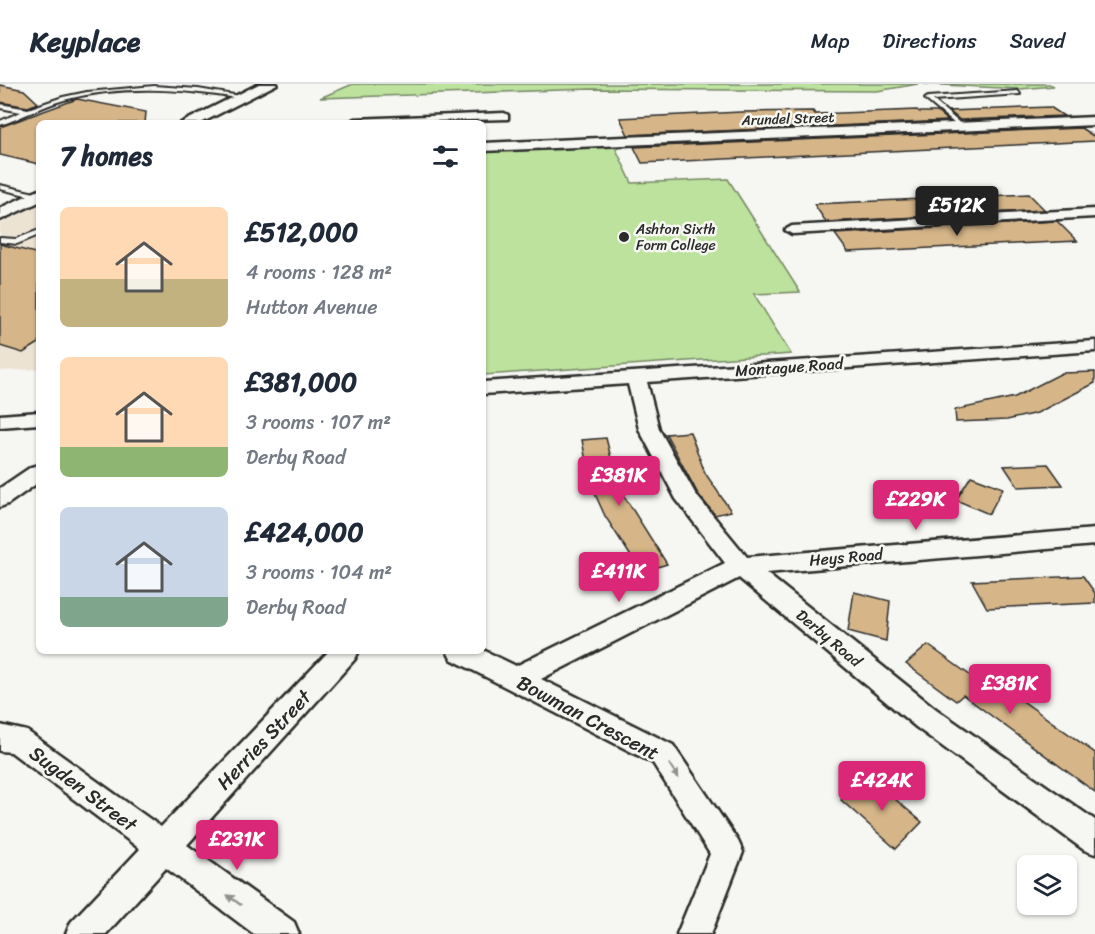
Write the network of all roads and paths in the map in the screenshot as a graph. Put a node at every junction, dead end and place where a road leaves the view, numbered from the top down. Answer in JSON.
{"nodes":[{"id":1,"x":270,"y":84,"type":"edge"},
{"id":2,"x":1018,"y":93,"type":"dead end"},
{"id":3,"x":243,"y":97,"type":"junction"},
{"id":4,"x":0,"y":106,"type":"edge"},
{"id":5,"x":28,"y":111,"type":"junction"},
{"id":6,"x":504,"y":117,"type":"dead end"},
{"id":7,"x":195,"y":120,"type":"edge"},
{"id":8,"x":442,"y":120,"type":"edge"},
{"id":9,"x":786,"y":121,"type":"dead end"},
{"id":10,"x":1095,"y":121,"type":"edge"},
{"id":11,"x":0,"y":123,"type":"edge"},
{"id":12,"x":678,"y":125,"type":"dead end"},
{"id":13,"x":961,"y":127,"type":"junction"},
{"id":14,"x":867,"y":131,"type":"junction"},
{"id":15,"x":611,"y":142,"type":"junction"},
{"id":16,"x":486,"y":147,"type":"edge"},
{"id":17,"x":0,"y":187,"type":"edge"},
{"id":18,"x":36,"y":194,"type":"edge"},
{"id":19,"x":36,"y":197,"type":"edge"},
{"id":20,"x":1095,"y":213,"type":"edge"},
{"id":21,"x":1075,"y":214,"type":"junction"},
{"id":22,"x":0,"y":215,"type":"edge"},
{"id":23,"x":1095,"y":229,"type":"edge"},
{"id":24,"x":792,"y":230,"type":"dead end"},
{"id":25,"x":36,"y":233,"type":"edge"},
{"id":26,"x":0,"y":240,"type":"edge"},
{"id":27,"x":1095,"y":346,"type":"edge"},
{"id":28,"x":636,"y":377,"type":"junction"},
{"id":29,"x":486,"y":388,"type":"edge"},
{"id":30,"x":36,"y":418,"type":"edge"},
{"id":31,"x":0,"y":421,"type":"edge"},
{"id":32,"x":36,"y":474,"type":"edge"},
{"id":33,"x":0,"y":499,"type":"edge"},
{"id":34,"x":1095,"y":537,"type":"edge"},
{"id":35,"x":741,"y":566,"type":"junction"},
{"id":36,"x":343,"y":654,"type":"edge"},
{"id":37,"x":466,"y":654,"type":"edge"},
{"id":38,"x":516,"y":679,"type":"junction"},
{"id":39,"x":0,"y":738,"type":"edge"},
{"id":40,"x":1095,"y":839,"type":"edge"},
{"id":41,"x":163,"y":849,"type":"junction"},
{"id":42,"x":83,"y":934,"type":"edge"},
{"id":43,"x":282,"y":934,"type":"edge"},
{"id":44,"x":694,"y":934,"type":"edge"}],
"edges":[{"from":1,"to":3,"type":"street"},
{"from":2,"to":13,"type":"lane"},
{"from":3,"to":5,"type":"lane"},
{"from":3,"to":7,"type":"street"},
{"from":4,"to":5,"type":"lane"},
{"from":5,"to":11,"type":"lane"},
{"from":6,"to":8,"type":"street"},
{"from":9,"to":14,"type":"street"},
{"from":10,"to":13,"type":"street","name":"Arundel Street"},
{"from":12,"to":15,"type":"street"},
{"from":13,"to":14,"type":"street","name":"Arundel Street"},
{"from":14,"to":15,"type":"street","name":"Arundel Street"},
{"from":15,"to":16,"type":"street","name":"Arundel Street"},
{"from":17,"to":18,"type":"lane"},
{"from":19,"to":22,"type":"street"},
{"from":20,"to":21,"type":"street"},
{"from":21,"to":23,"type":"street"},
{"from":21,"to":24,"type":"street"},
{"from":25,"to":26,"type":"lane"},
{"from":27,"to":28,"type":"street","name":"Montague Road"},
{"from":28,"to":29,"type":"street","name":"Montague Road"},
{"from":28,"to":35,"type":"street","name":"Derby Road"},
{"from":30,"to":31,"type":"street"},
{"from":32,"to":33,"type":"street"},
{"from":34,"to":35,"type":"street","name":"Heys Road"},
{"from":35,"to":38,"type":"street"},
{"from":35,"to":40,"type":"street","name":"Derby Road"},
{"from":36,"to":41,"type":"street","name":"Herries Street"},
{"from":37,"to":38,"type":"street","name":"Bowman Crescent"},
{"from":38,"to":44,"type":"street","name":"Bowman Crescent","one_way":true},
{"from":39,"to":41,"type":"street","name":"Sugden Street"},
{"from":41,"to":42,"type":"street","name":"Herries Street"},
{"from":43,"to":41,"type":"street","one_way":true}]}
